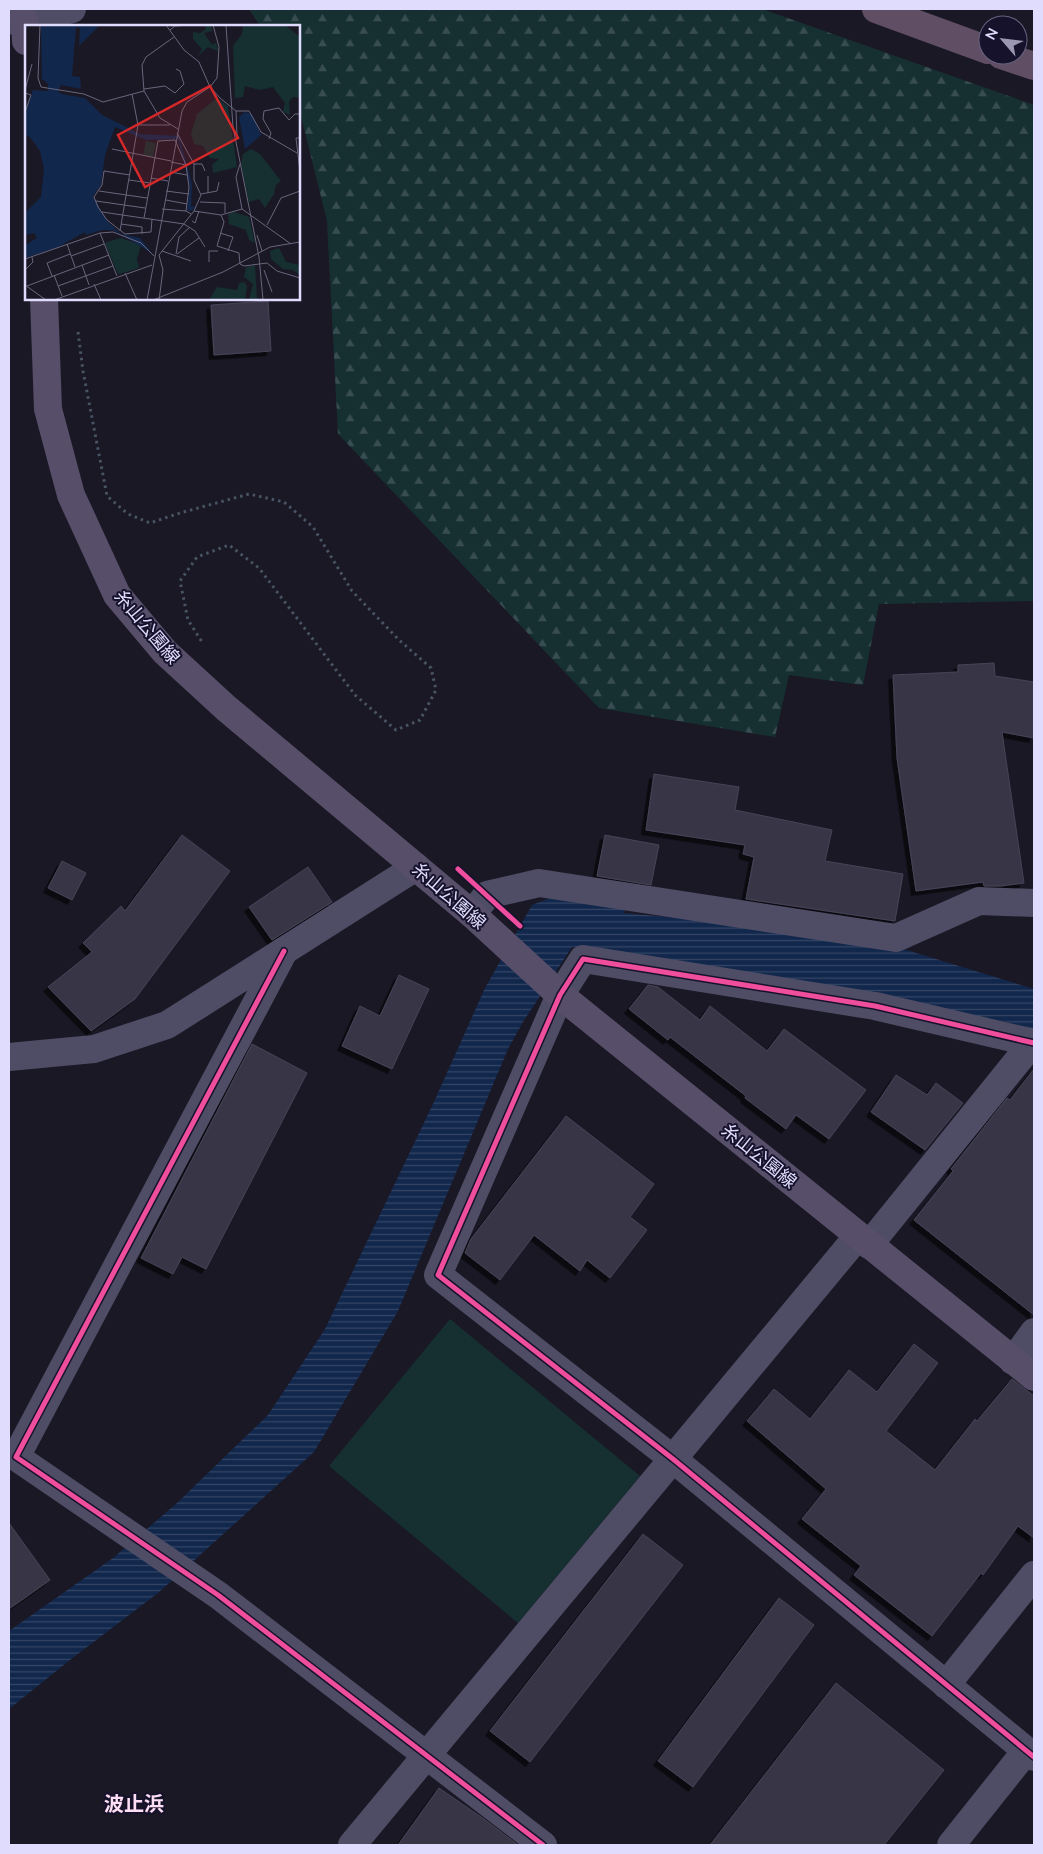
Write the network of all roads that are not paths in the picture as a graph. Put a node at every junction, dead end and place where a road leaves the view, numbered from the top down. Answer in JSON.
{"nodes":[{"id":1,"x":72,"y":9,"type":"edge"},
{"id":2,"x":876,"y":9,"type":"edge"},
{"id":3,"x":20,"y":23,"type":"edge"},
{"id":4,"x":978,"y":46,"type":"edge"},
{"id":5,"x":44,"y":300,"type":"edge"},
{"id":6,"x":416,"y":867,"type":"junction"},
{"id":7,"x":1034,"y":903,"type":"edge"},
{"id":8,"x":472,"y":914,"type":"junction"},
{"id":9,"x":284,"y":950,"type":"junction"},
{"id":10,"x":560,"y":995,"type":"junction"},
{"id":11,"x":1034,"y":1042,"type":"edge"},
{"id":12,"x":9,"y":1057,"type":"edge"},
{"id":13,"x":863,"y":1241,"type":"junction"},
{"id":14,"x":1034,"y":1332,"type":"edge"},
{"id":15,"x":1013,"y":1360,"type":"junction"},
{"id":16,"x":1034,"y":1377,"type":"edge"},
{"id":17,"x":12,"y":1454,"type":"edge"},
{"id":18,"x":673,"y":1459,"type":"junction"},
{"id":19,"x":1034,"y":1575,"type":"edge"},
{"id":20,"x":946,"y":1685,"type":"junction"},
{"id":21,"x":1030,"y":1754,"type":"edge"},
{"id":22,"x":428,"y":1755,"type":"junction"},
{"id":23,"x":352,"y":1845,"type":"edge"},
{"id":24,"x":544,"y":1845,"type":"edge"},
{"id":25,"x":951,"y":1845,"type":"edge"}],
"edges":[{"from":1,"to":3,"type":"street"},
{"from":2,"to":4,"type":"highway"},
{"from":5,"to":6,"type":"main road","name":"糸山公園線"},
{"from":6,"to":8,"type":"main road","name":"糸山公園線"},
{"from":6,"to":9,"type":"street"},
{"from":7,"to":8,"type":"street"},
{"from":8,"to":10,"type":"main road","name":"糸山公園線"},
{"from":9,"to":12,"type":"street"},
{"from":9,"to":17,"type":"street"},
{"from":10,"to":11,"type":"street"},
{"from":10,"to":13,"type":"main road","name":"糸山公園線"},
{"from":10,"to":18,"type":"street"},
{"from":11,"to":13,"type":"street"},
{"from":13,"to":15,"type":"main road","name":"糸山公園線"},
{"from":13,"to":18,"type":"street"},
{"from":14,"to":15,"type":"street"},
{"from":15,"to":16,"type":"main road","name":"糸山公園線"},
{"from":17,"to":22,"type":"street"},
{"from":18,"to":20,"type":"street"},
{"from":18,"to":22,"type":"street"},
{"from":19,"to":20,"type":"street"},
{"from":20,"to":21,"type":"street"},
{"from":21,"to":25,"type":"street"},
{"from":22,"to":23,"type":"street"},
{"from":22,"to":24,"type":"street"}]}
